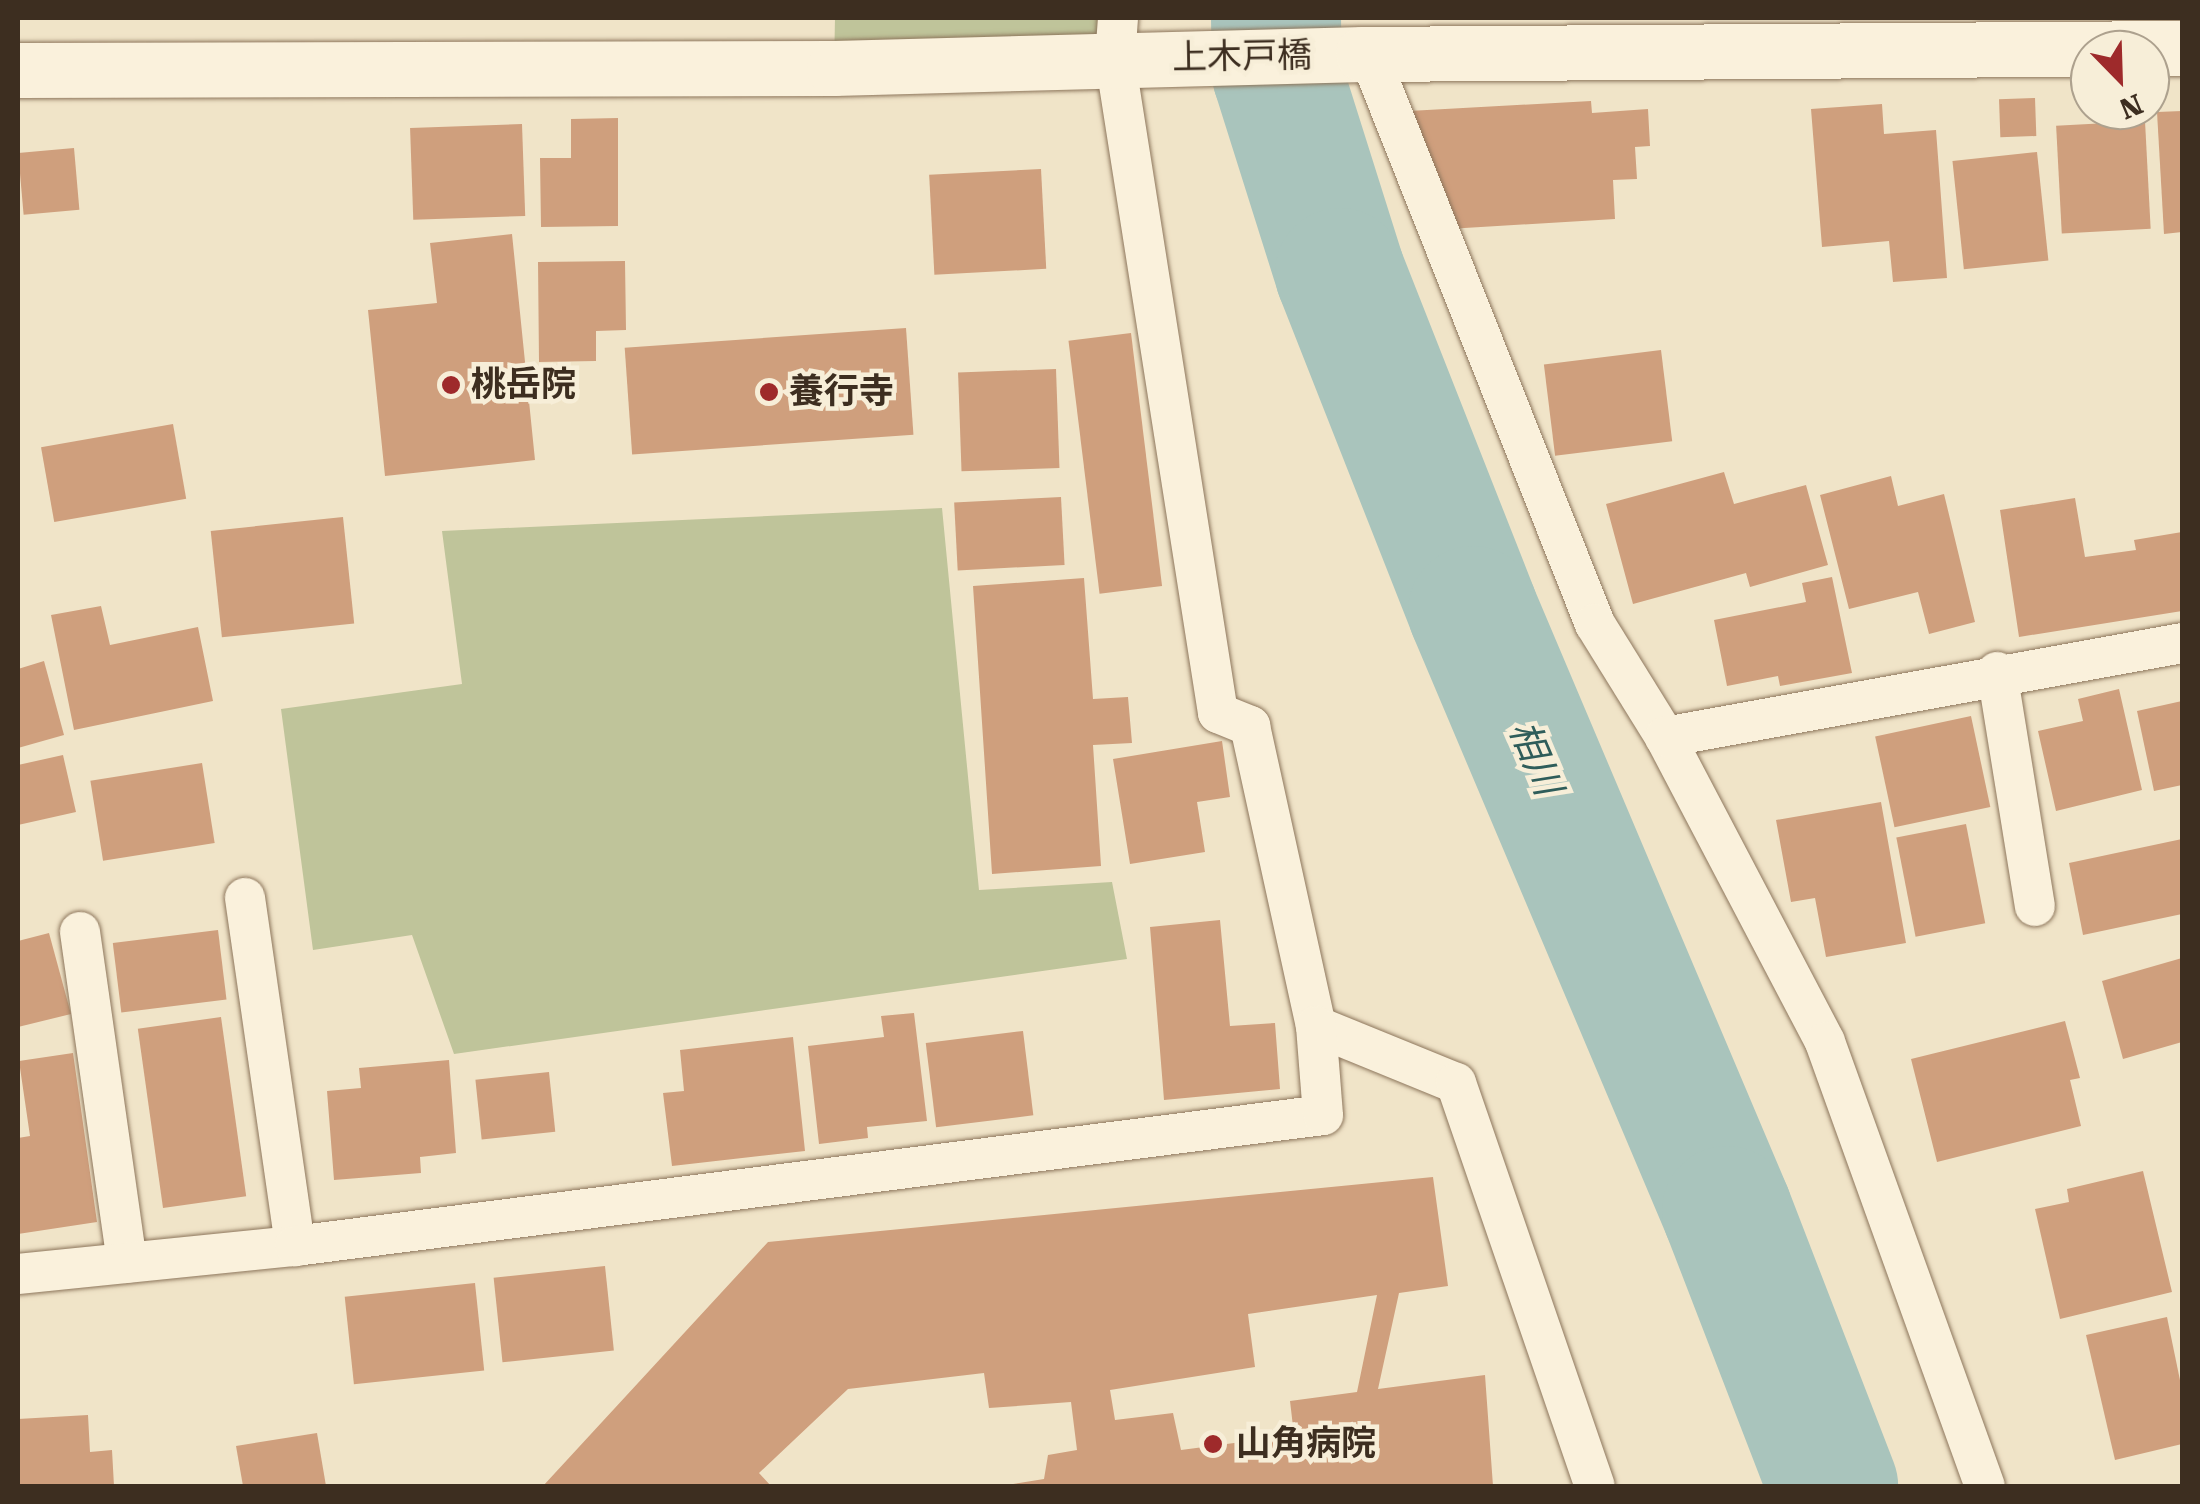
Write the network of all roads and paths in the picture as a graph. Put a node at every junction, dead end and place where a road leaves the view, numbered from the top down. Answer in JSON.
{"nodes":[{"id":1,"x":1118,"y":45,"type":"edge"},
{"id":2,"x":2182,"y":48,"type":"edge"},
{"id":3,"x":1366,"y":55,"type":"junction"},
{"id":4,"x":18,"y":70,"type":"edge"},
{"id":5,"x":2182,"y":643,"type":"edge"},
{"id":6,"x":1997,"y":672,"type":"junction"},
{"id":7,"x":1664,"y":737,"type":"junction"},
{"id":8,"x":246,"y":898,"type":"dead end"},
{"id":9,"x":2035,"y":906,"type":"dead end"},
{"id":10,"x":80,"y":932,"type":"dead end"},
{"id":11,"x":1316,"y":1026,"type":"junction"},
{"id":12,"x":295,"y":1246,"type":"junction"},
{"id":13,"x":127,"y":1263,"type":"junction"},
{"id":14,"x":18,"y":1274,"type":"edge"},
{"id":15,"x":1596,"y":1486,"type":"edge"},
{"id":16,"x":1985,"y":1486,"type":"edge"}],
"edges":[{"from":1,"to":3,"type":"street","name":"上木戸橋"},
{"from":1,"to":4,"type":"street","name":"上木戸橋"},
{"from":1,"to":11,"type":"lane"},
{"from":2,"to":3,"type":"street","name":"上木戸橋"},
{"from":3,"to":7,"type":"lane"},
{"from":5,"to":6,"type":"lane"},
{"from":6,"to":7,"type":"lane"},
{"from":6,"to":9,"type":"lane"},
{"from":7,"to":16,"type":"lane"},
{"from":8,"to":12,"type":"lane"},
{"from":10,"to":13,"type":"lane"},
{"from":11,"to":12,"type":"lane"},
{"from":11,"to":15,"type":"lane"},
{"from":12,"to":13,"type":"lane"},
{"from":13,"to":14,"type":"lane"}]}
